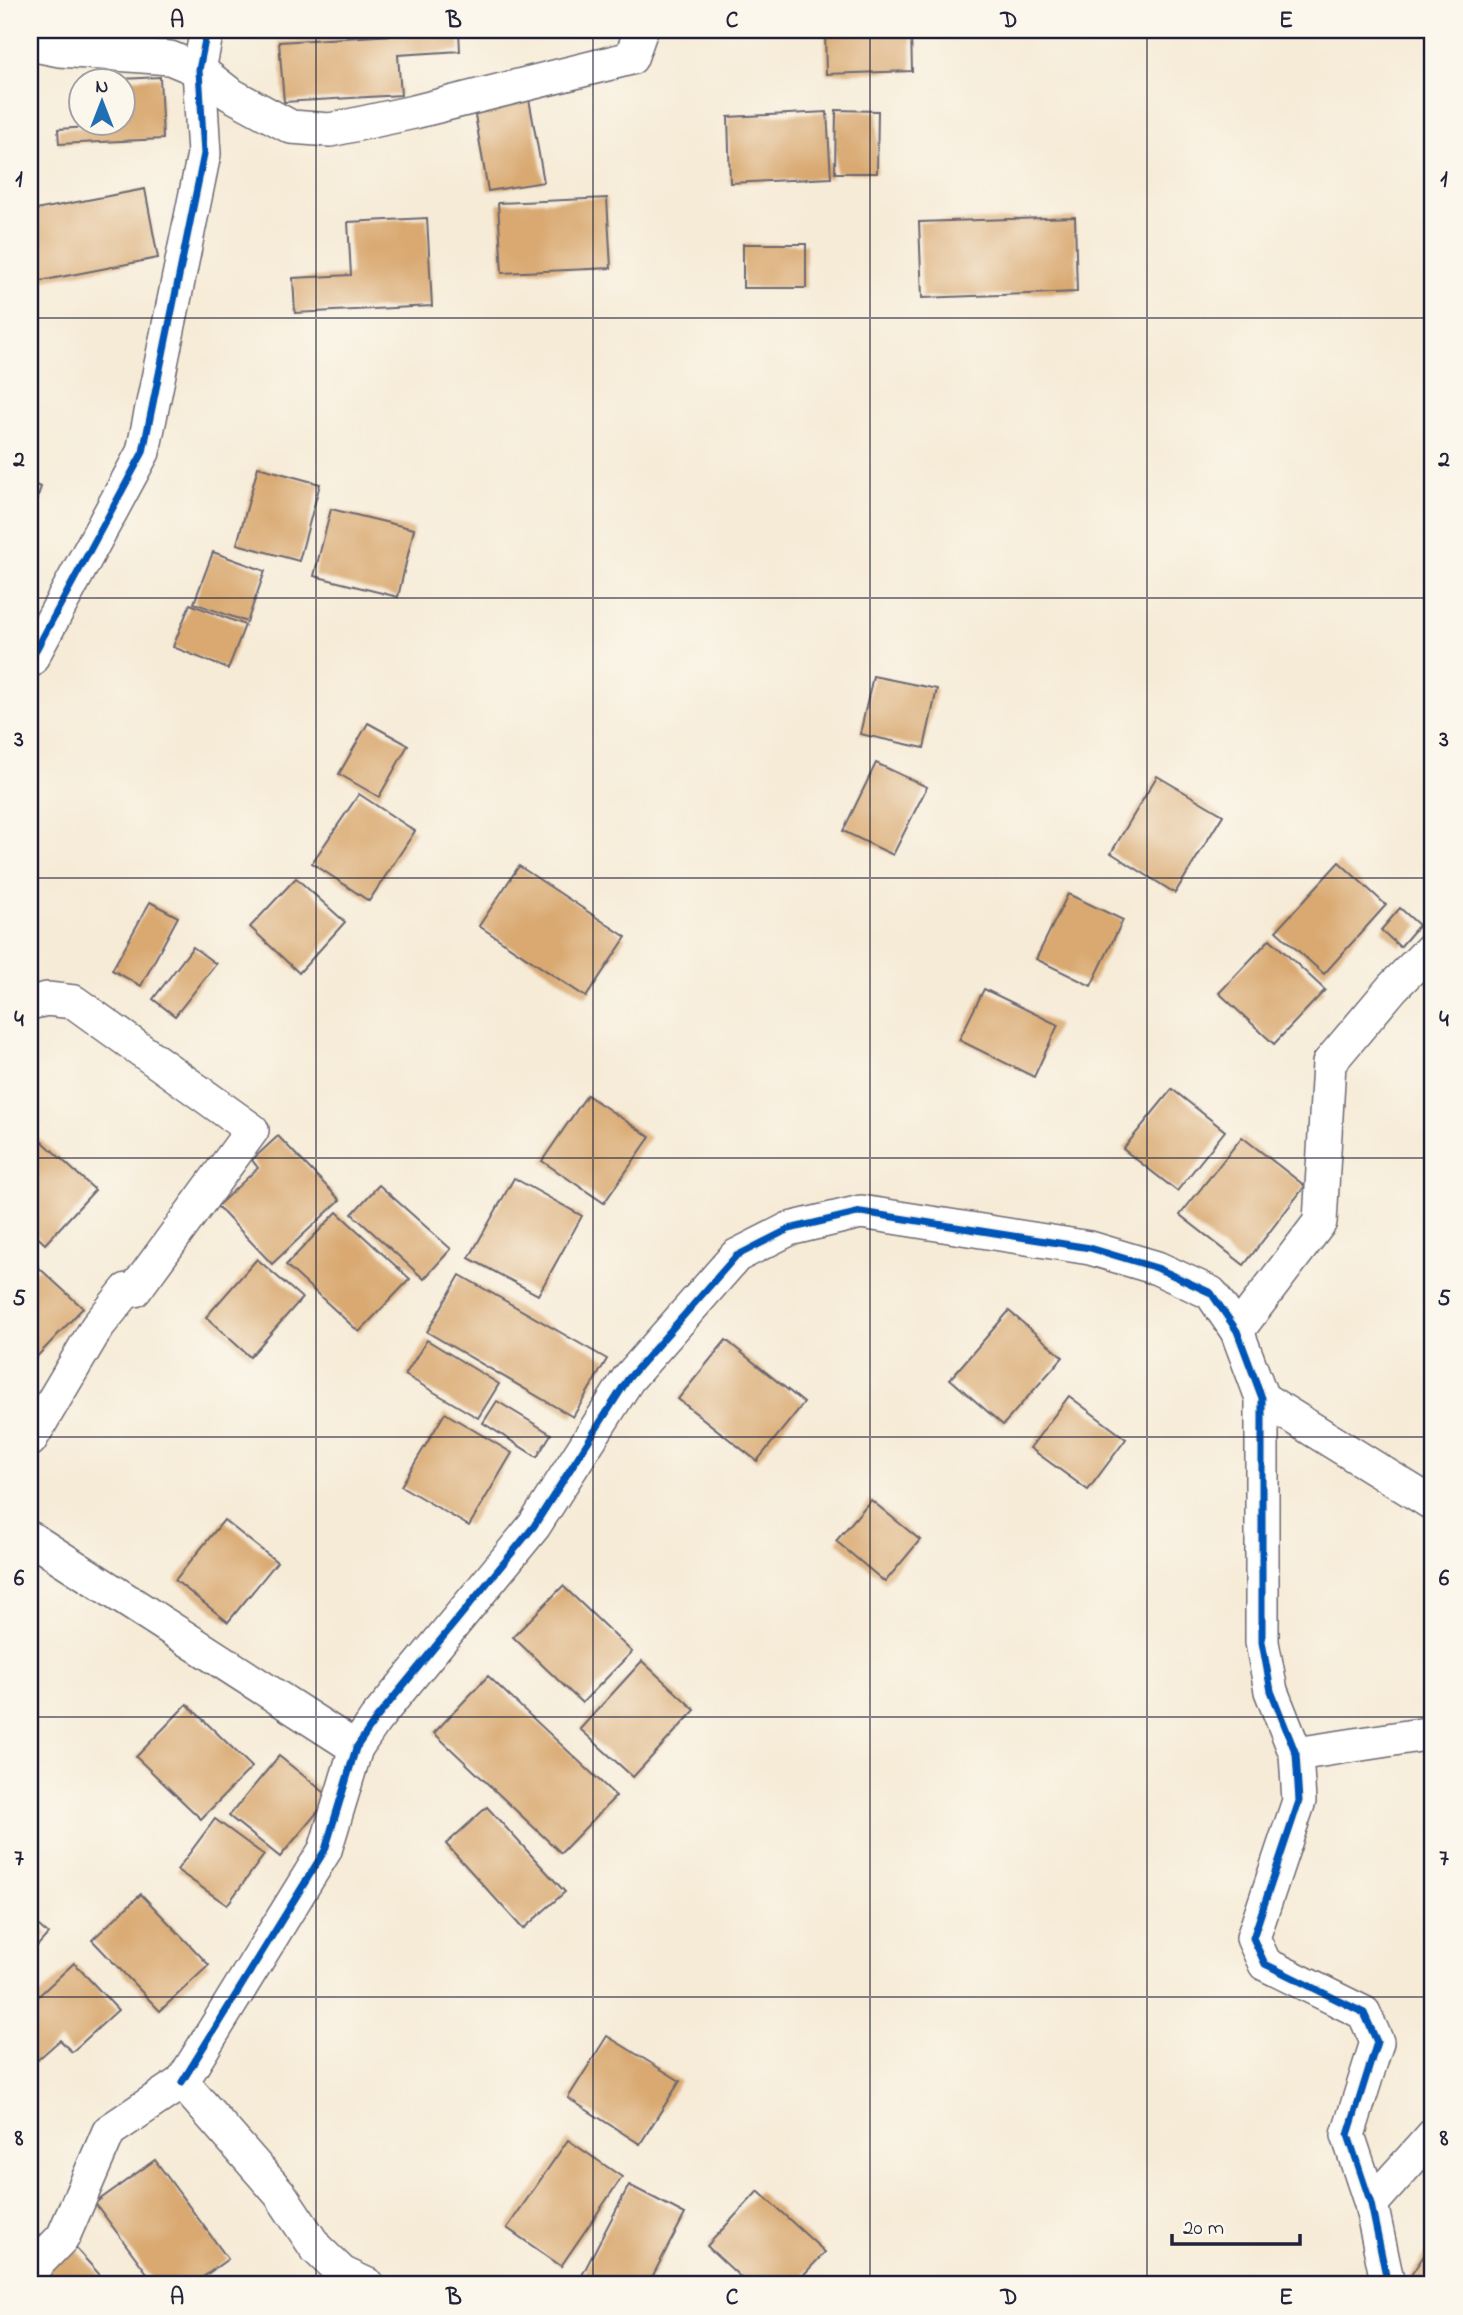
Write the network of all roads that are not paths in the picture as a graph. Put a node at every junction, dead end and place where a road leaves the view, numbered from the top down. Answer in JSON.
{"nodes":[{"id":1,"x":207,"y":30,"type":"edge"},
{"id":2,"x":640,"y":30,"type":"edge"},
{"id":3,"x":30,"y":44,"type":"edge"},
{"id":4,"x":199,"y":70,"type":"junction"},
{"id":5,"x":30,"y":660,"type":"edge"},
{"id":6,"x":1433,"y":947,"type":"edge"},
{"id":7,"x":30,"y":1003,"type":"edge"},
{"id":8,"x":1237,"y":1331,"type":"junction"},
{"id":9,"x":1262,"y":1398,"type":"junction"},
{"id":10,"x":30,"y":1440,"type":"edge"},
{"id":11,"x":1433,"y":1504,"type":"edge"},
{"id":12,"x":30,"y":1538,"type":"edge"},
{"id":13,"x":1433,"y":1733,"type":"edge"},
{"id":14,"x":356,"y":1748,"type":"junction"},
{"id":15,"x":1296,"y":1754,"type":"junction"},
{"id":16,"x":182,"y":2082,"type":"junction"},
{"id":17,"x":1433,"y":2135,"type":"edge"},
{"id":18,"x":1371,"y":2204,"type":"junction"},
{"id":19,"x":30,"y":2271,"type":"edge"},
{"id":20,"x":368,"y":2285,"type":"edge"},
{"id":21,"x":1388,"y":2285,"type":"edge"}],
"edges":[{"from":1,"to":4,"type":"street"},
{"from":2,"to":4,"type":"street"},
{"from":3,"to":4,"type":"street"},
{"from":4,"to":5,"type":"street"},
{"from":6,"to":8,"type":"street"},
{"from":7,"to":10,"type":"street"},
{"from":8,"to":9,"type":"street"},
{"from":8,"to":14,"type":"street"},
{"from":9,"to":11,"type":"street"},
{"from":9,"to":15,"type":"street"},
{"from":12,"to":14,"type":"street"},
{"from":13,"to":15,"type":"street"},
{"from":14,"to":16,"type":"street"},
{"from":15,"to":18,"type":"street"},
{"from":16,"to":19,"type":"street"},
{"from":16,"to":20,"type":"street"},
{"from":17,"to":18,"type":"street"},
{"from":18,"to":21,"type":"street"}]}
